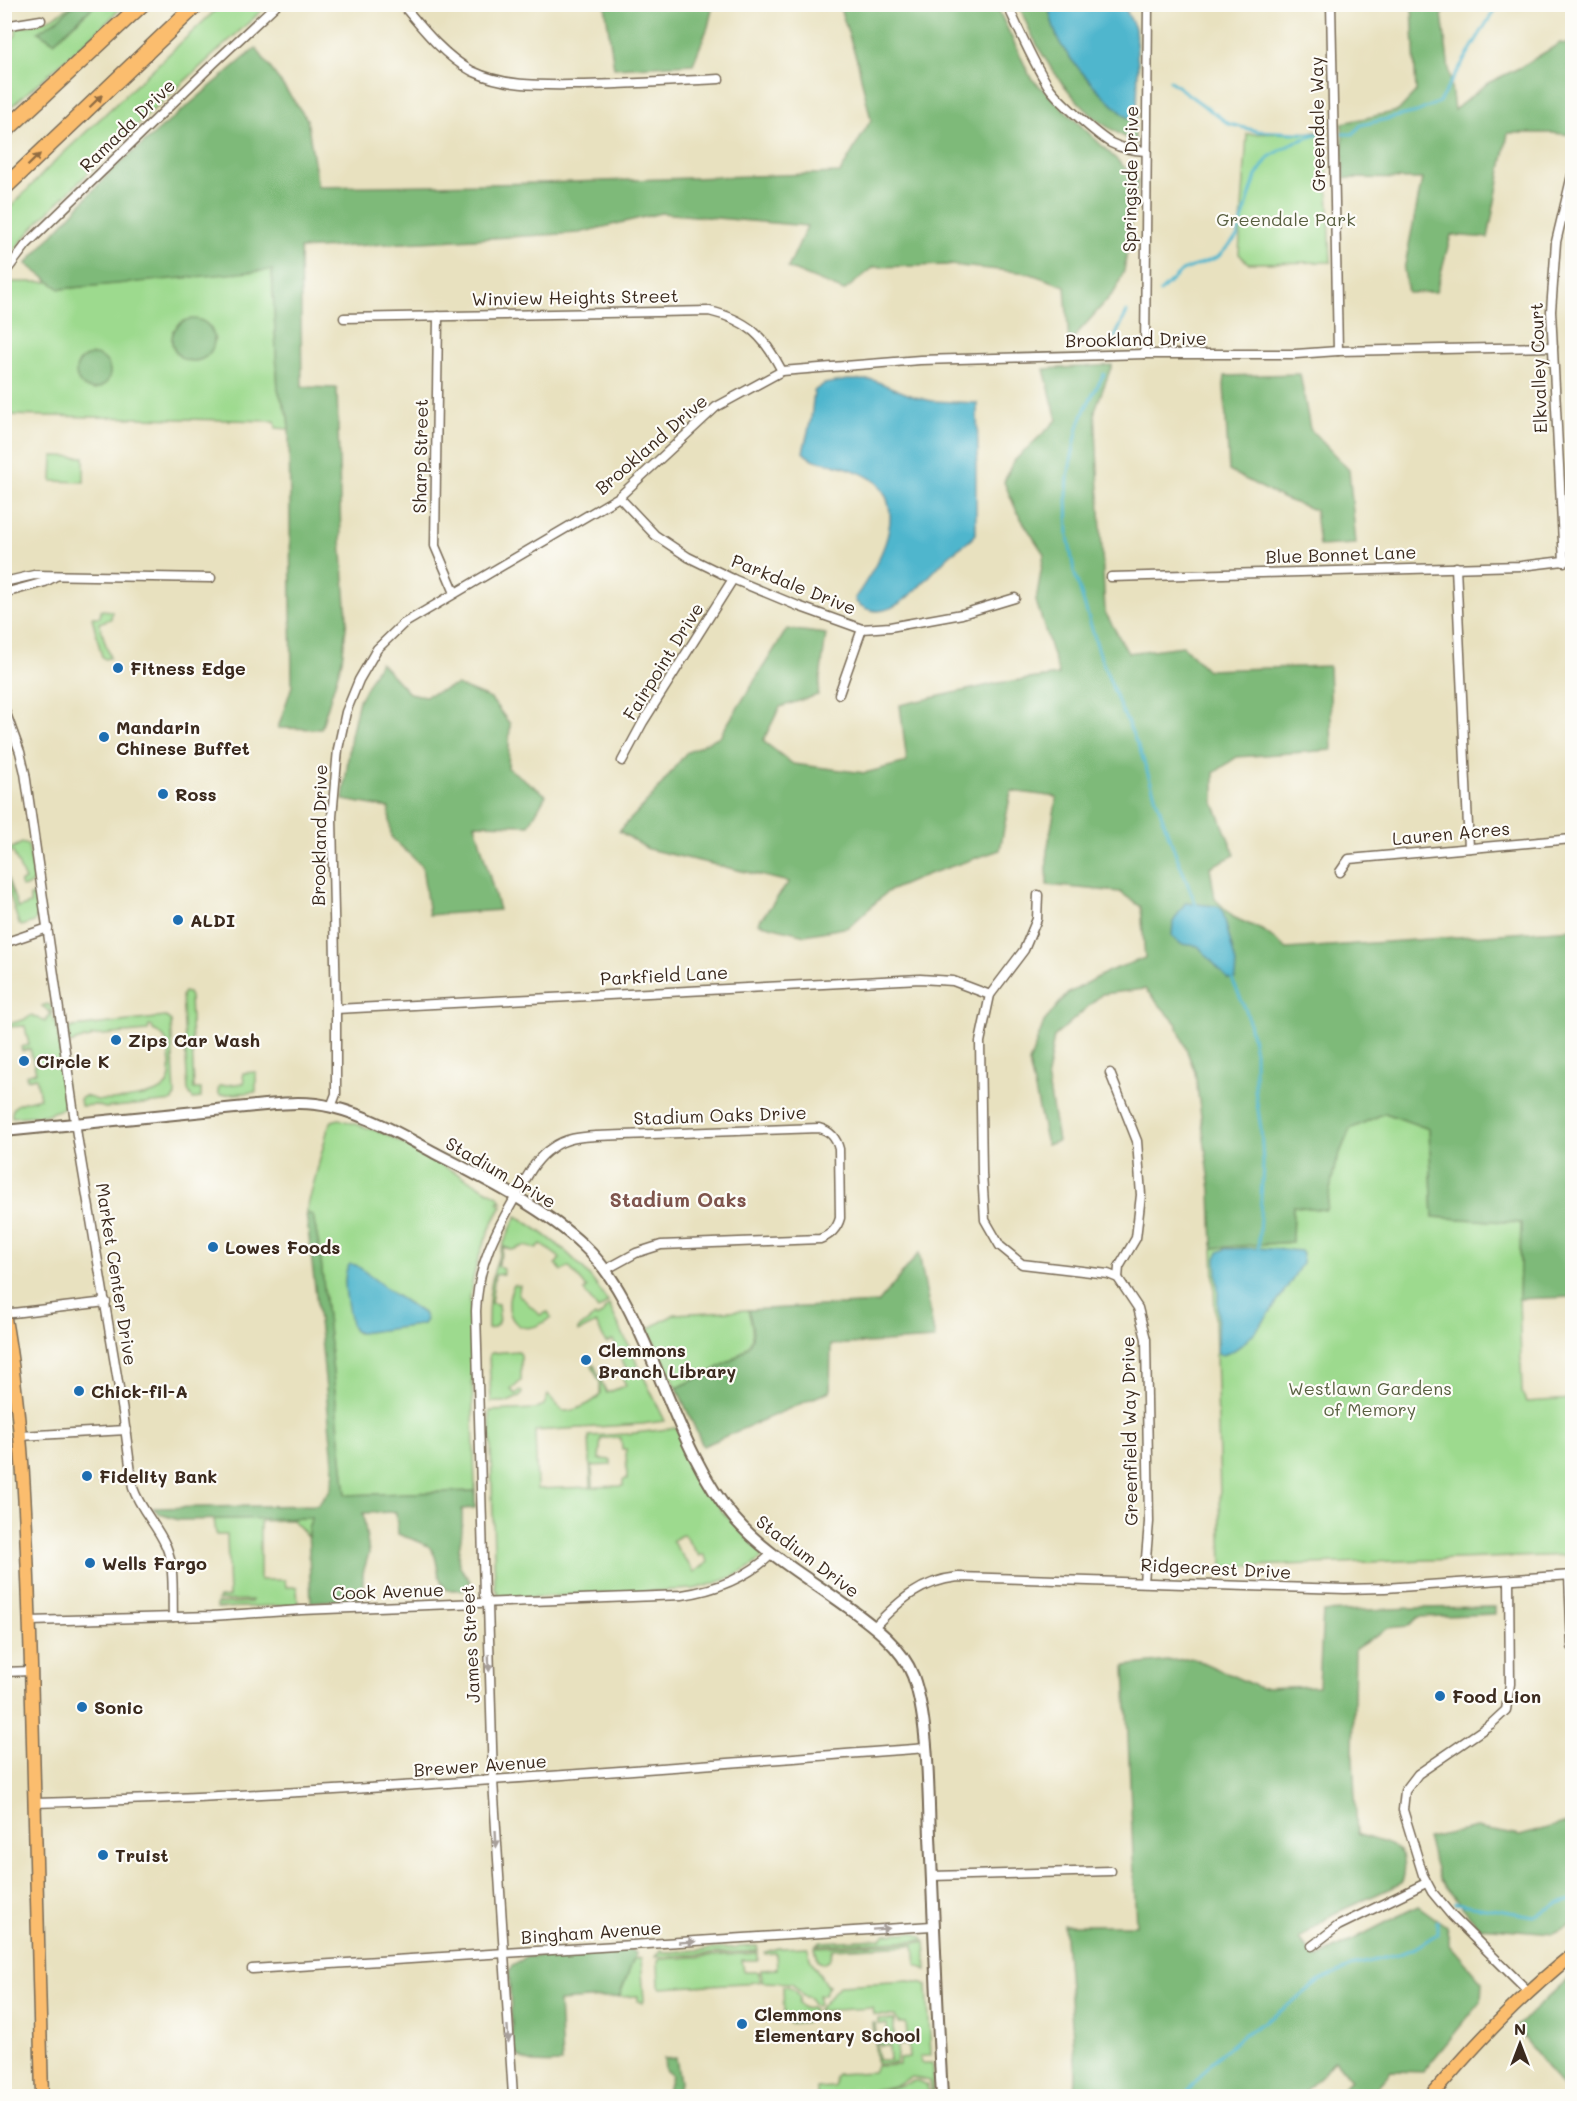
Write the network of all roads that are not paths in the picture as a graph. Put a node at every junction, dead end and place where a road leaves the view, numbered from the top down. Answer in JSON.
{"nodes":[{"id":1,"x":141,"y":4,"type":"edge"},
{"id":2,"x":197,"y":4,"type":"edge"},
{"id":3,"x":277,"y":4,"type":"edge"},
{"id":4,"x":402,"y":4,"type":"edge"},
{"id":5,"x":1007,"y":4,"type":"edge"},
{"id":6,"x":1148,"y":4,"type":"edge"},
{"id":7,"x":1331,"y":4,"type":"edge"},
{"id":8,"x":41,"y":20,"type":"dead end"},
{"id":9,"x":4,"y":26,"type":"edge"},
{"id":10,"x":718,"y":79,"type":"dead end"},
{"id":11,"x":4,"y":132,"type":"edge"},
{"id":12,"x":1146,"y":151,"type":"junction"},
{"id":13,"x":1572,"y":175,"type":"edge"},
{"id":14,"x":8,"y":187,"type":"edge"},
{"id":15,"x":4,"y":274,"type":"edge"},
{"id":16,"x":438,"y":316,"type":"junction"},
{"id":17,"x":344,"y":318,"type":"dead end"},
{"id":18,"x":1553,"y":347,"type":"junction"},
{"id":19,"x":1338,"y":351,"type":"junction"},
{"id":20,"x":1145,"y":354,"type":"junction"},
{"id":21,"x":782,"y":371,"type":"junction"},
{"id":22,"x":620,"y":497,"type":"junction"},
{"id":23,"x":1568,"y":561,"type":"edge"},
{"id":24,"x":1456,"y":567,"type":"junction"},
{"id":25,"x":59,"y":575,"type":"junction"},
{"id":26,"x":1110,"y":577,"type":"dead end"},
{"id":27,"x":211,"y":578,"type":"dead end"},
{"id":28,"x":733,"y":579,"type":"junction"},
{"id":29,"x":4,"y":582,"type":"edge"},
{"id":30,"x":4,"y":593,"type":"edge"},
{"id":31,"x":455,"y":593,"type":"junction"},
{"id":32,"x":1015,"y":598,"type":"dead end"},
{"id":33,"x":862,"y":629,"type":"junction"},
{"id":34,"x":839,"y":694,"type":"dead end"},
{"id":35,"x":4,"y":708,"type":"edge"},
{"id":36,"x":622,"y":761,"type":"dead end"},
{"id":37,"x":1572,"y":839,"type":"edge"},
{"id":38,"x":1469,"y":848,"type":"junction"},
{"id":39,"x":1340,"y":872,"type":"dead end"},
{"id":40,"x":1038,"y":895,"type":"dead end"},
{"id":41,"x":48,"y":928,"type":"junction"},
{"id":42,"x":4,"y":943,"type":"edge"},
{"id":43,"x":990,"y":995,"type":"junction"},
{"id":44,"x":336,"y":1009,"type":"junction"},
{"id":45,"x":1110,"y":1073,"type":"dead end"},
{"id":46,"x":332,"y":1107,"type":"junction"},
{"id":47,"x":75,"y":1124,"type":"junction"},
{"id":48,"x":4,"y":1131,"type":"edge"},
{"id":49,"x":515,"y":1198,"type":"junction"},
{"id":50,"x":605,"y":1270,"type":"junction"},
{"id":51,"x":1118,"y":1278,"type":"junction"},
{"id":52,"x":106,"y":1302,"type":"junction"},
{"id":53,"x":5,"y":1314,"type":"edge"},
{"id":54,"x":126,"y":1430,"type":"junction"},
{"id":55,"x":20,"y":1436,"type":"junction"},
{"id":56,"x":773,"y":1554,"type":"junction"},
{"id":57,"x":1570,"y":1576,"type":"edge"},
{"id":58,"x":1509,"y":1580,"type":"junction"},
{"id":59,"x":1144,"y":1582,"type":"junction"},
{"id":60,"x":488,"y":1604,"type":"junction"},
{"id":61,"x":173,"y":1617,"type":"junction"},
{"id":62,"x":30,"y":1621,"type":"junction"},
{"id":63,"x":874,"y":1627,"type":"junction"},
{"id":64,"x":1572,"y":1647,"type":"edge"},
{"id":65,"x":31,"y":1671,"type":"junction"},
{"id":66,"x":4,"y":1672,"type":"edge"},
{"id":67,"x":926,"y":1748,"type":"junction"},
{"id":68,"x":493,"y":1781,"type":"junction"},
{"id":69,"x":35,"y":1803,"type":"junction"},
{"id":70,"x":1111,"y":1871,"type":"dead end"},
{"id":71,"x":932,"y":1876,"type":"junction"},
{"id":72,"x":1426,"y":1883,"type":"junction"},
{"id":73,"x":932,"y":1926,"type":"junction"},
{"id":74,"x":1312,"y":1946,"type":"dead end"},
{"id":75,"x":502,"y":1954,"type":"junction"},
{"id":76,"x":1572,"y":1955,"type":"edge"},
{"id":77,"x":252,"y":1969,"type":"dead end"},
{"id":78,"x":1528,"y":1991,"type":"junction"},
{"id":79,"x":42,"y":2097,"type":"edge"},
{"id":80,"x":513,"y":2097,"type":"edge"},
{"id":81,"x":942,"y":2097,"type":"edge"},
{"id":82,"x":1431,"y":2097,"type":"edge"}],
"edges":[{"from":1,"to":11,"type":"highway"},
{"from":14,"to":2,"type":"highway","one_way":true},
{"from":3,"to":15,"type":"street","name":"Ramada Drive"},
{"from":4,"to":10,"type":"street"},
{"from":5,"to":12,"type":"street"},
{"from":6,"to":12,"type":"street","name":"Springside Drive"},
{"from":7,"to":19,"type":"street","name":"Greendale Way"},
{"from":8,"to":9,"type":"street"},
{"from":12,"to":20,"type":"street","name":"Springside Drive"},
{"from":13,"to":18,"type":"street","name":"Elkvalley Court"},
{"from":16,"to":17,"type":"street","name":"Winview Heights Street"},
{"from":16,"to":21,"type":"street","name":"Winview Heights Street"},
{"from":16,"to":31,"type":"street","name":"Sharp Street"},
{"from":18,"to":19,"type":"street","name":"Brookland Drive"},
{"from":18,"to":23,"type":"street","name":"Elkvalley Court"},
{"from":19,"to":20,"type":"street","name":"Brookland Drive"},
{"from":20,"to":21,"type":"street","name":"Brookland Drive"},
{"from":21,"to":22,"type":"street","name":"Brookland Drive"},
{"from":22,"to":28,"type":"street","name":"Parkdale Drive"},
{"from":22,"to":31,"type":"street","name":"Brookland Drive"},
{"from":23,"to":24,"type":"street","name":"Blue Bonnet Lane"},
{"from":24,"to":26,"type":"street","name":"Blue Bonnet Lane"},
{"from":24,"to":38,"type":"street"},
{"from":25,"to":27,"type":"street"},
{"from":25,"to":29,"type":"street"},
{"from":25,"to":30,"type":"street"},
{"from":28,"to":33,"type":"street","name":"Parkdale Drive"},
{"from":28,"to":36,"type":"street","name":"Fairpoint Drive"},
{"from":31,"to":44,"type":"street","name":"Brookland Drive"},
{"from":32,"to":33,"type":"street","name":"Parkdale Drive"},
{"from":33,"to":34,"type":"street"},
{"from":35,"to":41,"type":"street","name":"Market Center Drive"},
{"from":37,"to":38,"type":"street","name":"Lauren Acres"},
{"from":38,"to":39,"type":"street","name":"Lauren Acres"},
{"from":40,"to":43,"type":"street"},
{"from":41,"to":42,"type":"street"},
{"from":41,"to":47,"type":"street","name":"Market Center Drive"},
{"from":43,"to":44,"type":"street","name":"Parkfield Lane"},
{"from":43,"to":51,"type":"street"},
{"from":44,"to":46,"type":"street","name":"Brookland Drive"},
{"from":45,"to":51,"type":"street"},
{"from":46,"to":47,"type":"street","name":"Stadium Drive"},
{"from":46,"to":49,"type":"street","name":"Stadium Drive"},
{"from":47,"to":48,"type":"street","name":"Stadium Drive"},
{"from":47,"to":52,"type":"street","name":"Market Center Drive"},
{"from":49,"to":50,"type":"street","name":"Stadium Drive"},
{"from":49,"to":50,"type":"street","name":"Stadium Oaks Drive"},
{"from":49,"to":60,"type":"street","name":"James Street"},
{"from":50,"to":56,"type":"street","name":"Stadium Drive"},
{"from":51,"to":59,"type":"street","name":"Greenfield Way Drive"},
{"from":52,"to":53,"type":"street"},
{"from":52,"to":54,"type":"street","name":"Market Center Drive"},
{"from":53,"to":55,"type":"main road"},
{"from":54,"to":55,"type":"street"},
{"from":54,"to":61,"type":"street","name":"Market Center Drive"},
{"from":55,"to":62,"type":"main road"},
{"from":56,"to":60,"type":"street","name":"Cook Avenue"},
{"from":56,"to":63,"type":"street","name":"Stadium Drive"},
{"from":57,"to":58,"type":"street","name":"Ridgecrest Drive"},
{"from":57,"to":64,"type":"street"},
{"from":58,"to":59,"type":"street","name":"Ridgecrest Drive"},
{"from":58,"to":72,"type":"street"},
{"from":59,"to":63,"type":"street","name":"Ridgecrest Drive"},
{"from":60,"to":61,"type":"street","name":"Cook Avenue"},
{"from":60,"to":68,"type":"street","name":"James Street","one_way":true},
{"from":61,"to":62,"type":"street","name":"Cook Avenue"},
{"from":62,"to":65,"type":"main road"},
{"from":63,"to":67,"type":"street","name":"Stadium Drive"},
{"from":65,"to":66,"type":"street"},
{"from":65,"to":69,"type":"main road"},
{"from":67,"to":68,"type":"street","name":"Brewer Avenue"},
{"from":67,"to":71,"type":"street","name":"Stadium Drive"},
{"from":68,"to":69,"type":"street","name":"Brewer Avenue"},
{"from":68,"to":75,"type":"street","name":"James Street","one_way":true},
{"from":69,"to":79,"type":"main road"},
{"from":70,"to":71,"type":"street"},
{"from":71,"to":73,"type":"street","name":"Stadium Drive"},
{"from":72,"to":74,"type":"street"},
{"from":72,"to":78,"type":"street"},
{"from":75,"to":73,"type":"street","name":"Bingham Avenue","one_way":true},
{"from":73,"to":81,"type":"street","name":"Stadium Drive"},
{"from":75,"to":77,"type":"street","name":"Bingham Avenue"},
{"from":75,"to":80,"type":"street","name":"James Street","one_way":true},
{"from":76,"to":78,"type":"main road"},
{"from":78,"to":82,"type":"main road"}]}
